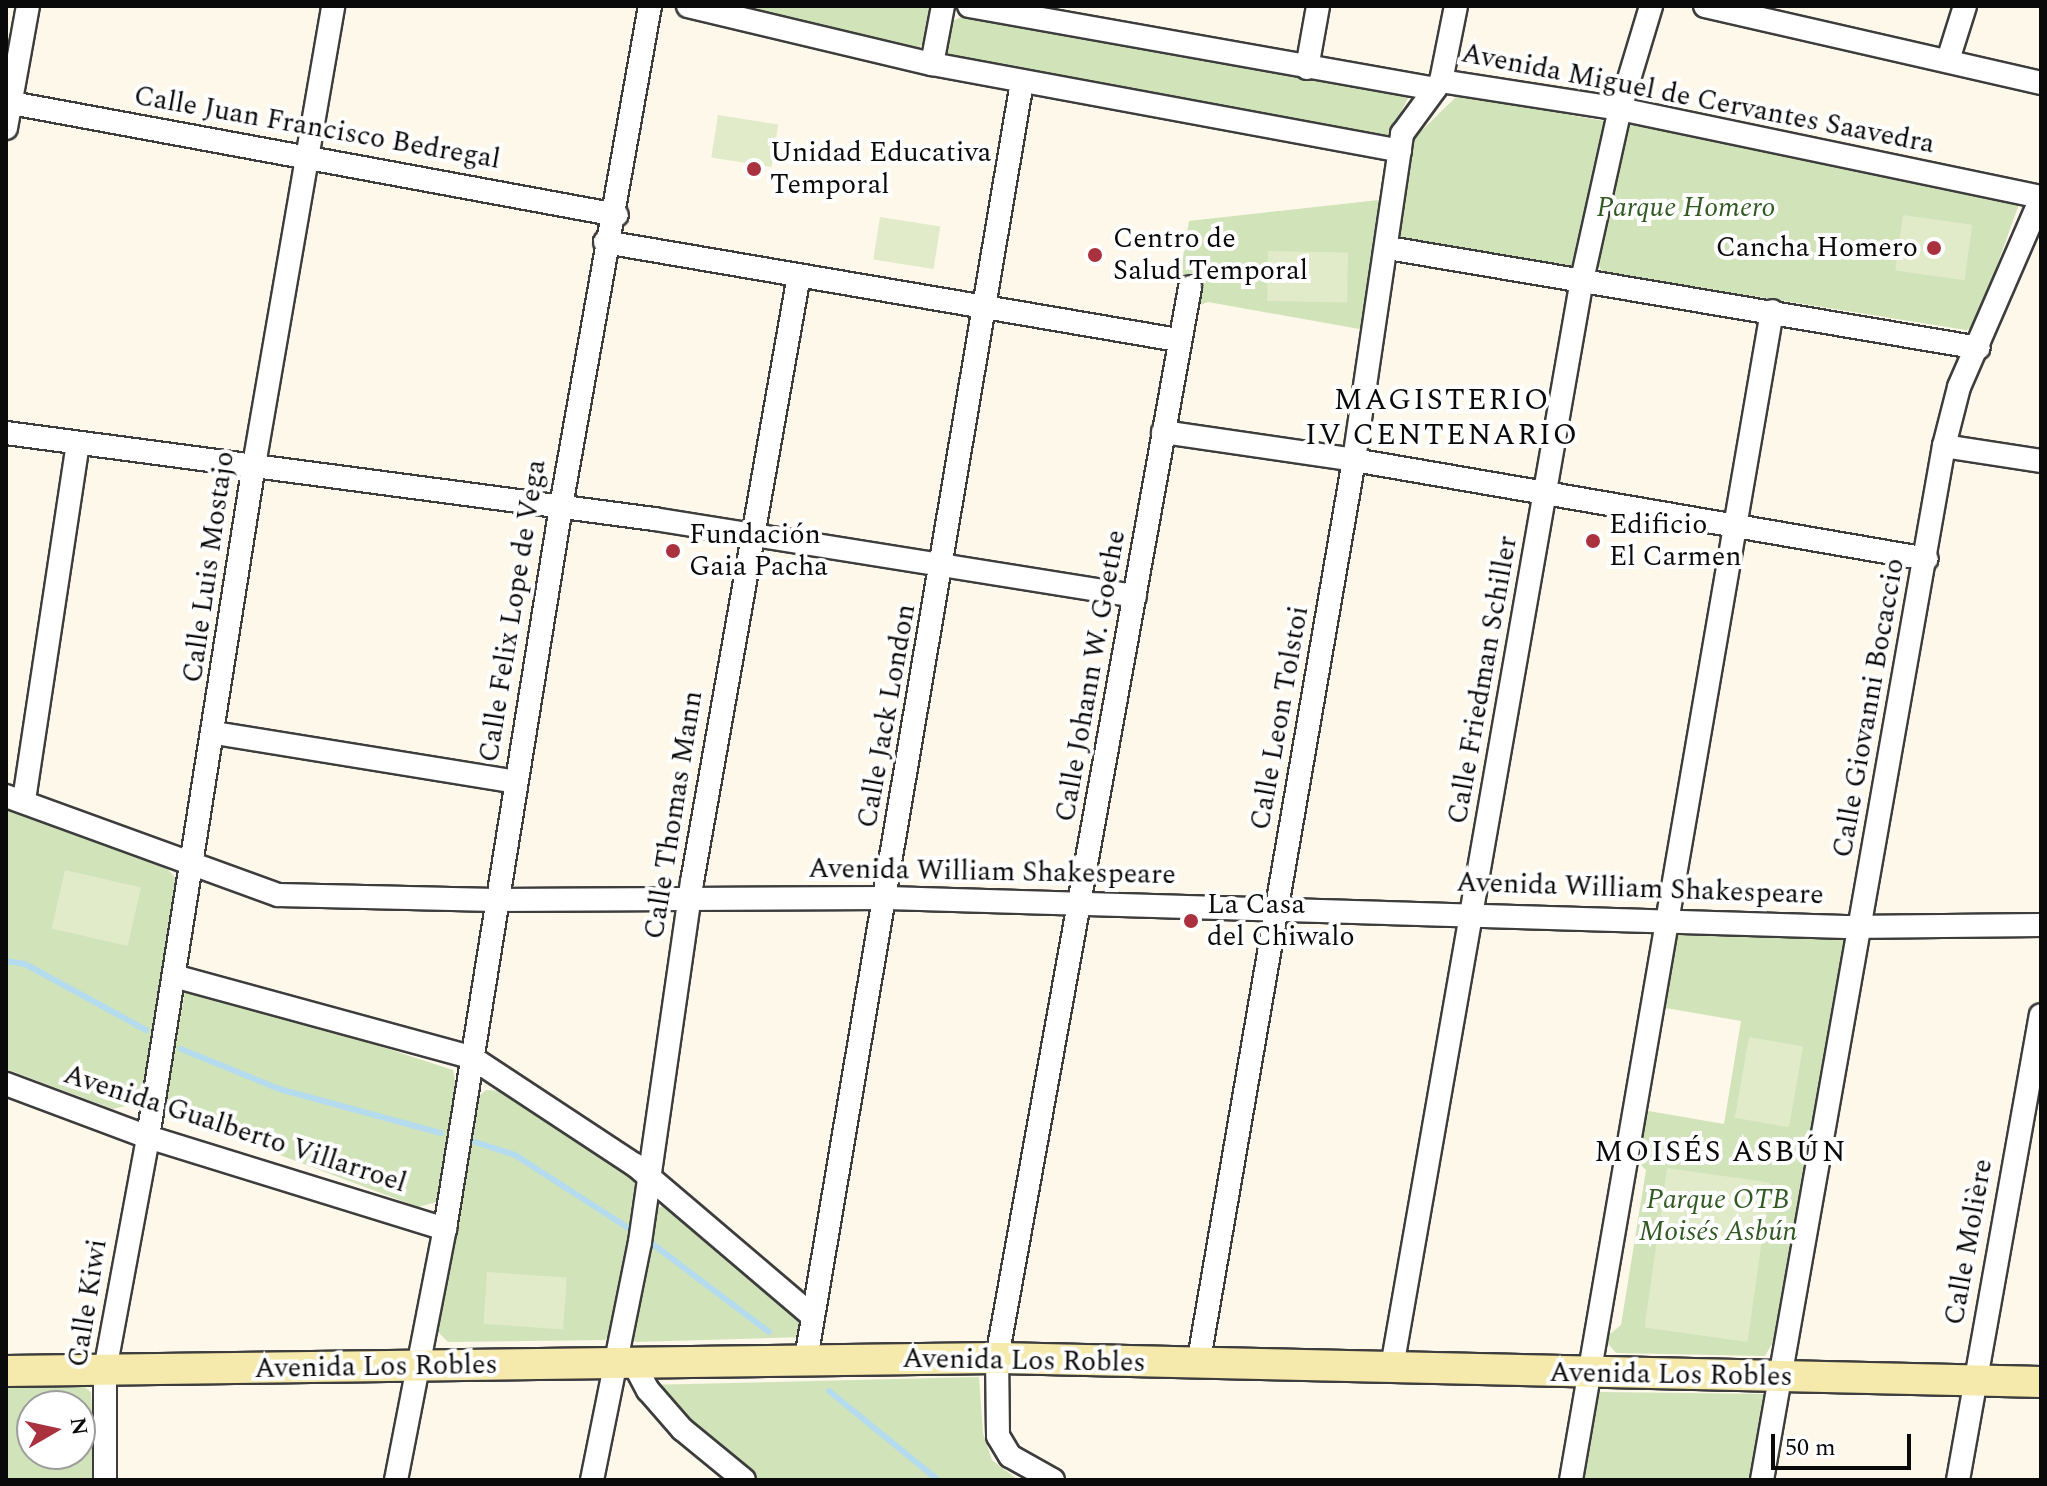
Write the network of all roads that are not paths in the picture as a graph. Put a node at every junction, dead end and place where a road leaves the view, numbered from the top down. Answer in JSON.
{"nodes":[{"id":1,"x":28,"y":6,"type":"edge"},
{"id":2,"x":333,"y":6,"type":"edge"},
{"id":3,"x":650,"y":6,"type":"edge"},
{"id":4,"x":688,"y":6,"type":"edge"},
{"id":5,"x":943,"y":6,"type":"edge"},
{"id":6,"x":969,"y":6,"type":"edge"},
{"id":7,"x":1318,"y":6,"type":"edge"},
{"id":8,"x":1456,"y":6,"type":"edge"},
{"id":9,"x":1651,"y":6,"type":"edge"},
{"id":10,"x":1705,"y":6,"type":"edge"},
{"id":11,"x":1965,"y":6,"type":"edge"},
{"id":12,"x":1948,"y":60,"type":"junction"},
{"id":13,"x":932,"y":64,"type":"junction"},
{"id":14,"x":1307,"y":68,"type":"junction"},
{"id":15,"x":1022,"y":82,"type":"junction"},
{"id":16,"x":2041,"y":83,"type":"edge"},
{"id":17,"x":1438,"y":85,"type":"junction"},
{"id":18,"x":8,"y":103,"type":"edge"},
{"id":19,"x":1620,"y":109,"type":"junction"},
{"id":20,"x":6,"y":128,"type":"edge"},
{"id":21,"x":1400,"y":151,"type":"junction"},
{"id":22,"x":307,"y":154,"type":"junction"},
{"id":23,"x":2041,"y":198,"type":"edge"},
{"id":24,"x":617,"y":215,"type":"junction"},
{"id":25,"x":605,"y":242,"type":"junction"},
{"id":26,"x":1388,"y":248,"type":"junction"},
{"id":27,"x":799,"y":275,"type":"junction"},
{"id":28,"x":1582,"y":280,"type":"junction"},
{"id":29,"x":1190,"y":287,"type":"dead end"},
{"id":30,"x":988,"y":308,"type":"junction"},
{"id":31,"x":1772,"y":311,"type":"junction"},
{"id":32,"x":1178,"y":340,"type":"junction"},
{"id":33,"x":1979,"y":348,"type":"junction"},
{"id":34,"x":1163,"y":432,"type":"junction"},
{"id":35,"x":6,"y":433,"type":"edge"},
{"id":36,"x":78,"y":444,"type":"junction"},
{"id":37,"x":1944,"y":446,"type":"junction"},
{"id":38,"x":1354,"y":460,"type":"junction"},
{"id":39,"x":2041,"y":461,"type":"edge"},
{"id":40,"x":254,"y":465,"type":"junction"},
{"id":41,"x":1545,"y":494,"type":"junction"},
{"id":42,"x":561,"y":506,"type":"junction"},
{"id":43,"x":1734,"y":528,"type":"junction"},
{"id":44,"x":751,"y":533,"type":"junction"},
{"id":45,"x":1927,"y":559,"type":"junction"},
{"id":46,"x":943,"y":564,"type":"junction"},
{"id":47,"x":1135,"y":596,"type":"junction"},
{"id":48,"x":215,"y":733,"type":"junction"},
{"id":49,"x":516,"y":782,"type":"junction"},
{"id":50,"x":15,"y":798,"type":"edge"},
{"id":51,"x":192,"y":866,"type":"junction"},
{"id":52,"x":690,"y":897,"type":"junction"},
{"id":53,"x":887,"y":898,"type":"junction"},
{"id":54,"x":495,"y":900,"type":"junction"},
{"id":55,"x":1082,"y":904,"type":"junction"},
{"id":56,"x":1278,"y":910,"type":"junction"},
{"id":57,"x":1474,"y":913,"type":"junction"},
{"id":58,"x":1667,"y":922,"type":"junction"},
{"id":59,"x":2041,"y":925,"type":"edge"},
{"id":60,"x":1859,"y":927,"type":"junction"},
{"id":61,"x":174,"y":976,"type":"junction"},
{"id":62,"x":2041,"y":1015,"type":"edge"},
{"id":63,"x":471,"y":1057,"type":"junction"},
{"id":64,"x":6,"y":1084,"type":"edge"},
{"id":65,"x":148,"y":1137,"type":"junction"},
{"id":66,"x":650,"y":1178,"type":"junction"},
{"id":67,"x":445,"y":1229,"type":"junction"},
{"id":68,"x":811,"y":1315,"type":"junction"},
{"id":69,"x":997,"y":1358,"type":"junction"},
{"id":70,"x":806,"y":1359,"type":"junction"},
{"id":71,"x":623,"y":1364,"type":"junction"},
{"id":72,"x":1198,"y":1365,"type":"junction"},
{"id":73,"x":416,"y":1366,"type":"junction"},
{"id":74,"x":1392,"y":1367,"type":"junction"},
{"id":75,"x":105,"y":1370,"type":"junction"},
{"id":76,"x":6,"y":1371,"type":"edge"},
{"id":77,"x":1590,"y":1373,"type":"junction"},
{"id":78,"x":1781,"y":1378,"type":"junction"},
{"id":79,"x":1974,"y":1382,"type":"junction"},
{"id":80,"x":2041,"y":1382,"type":"edge"},
{"id":81,"x":105,"y":1480,"type":"edge"},
{"id":82,"x":396,"y":1480,"type":"edge"},
{"id":83,"x":592,"y":1480,"type":"edge"},
{"id":84,"x":744,"y":1480,"type":"edge"},
{"id":85,"x":1053,"y":1480,"type":"edge"},
{"id":86,"x":1571,"y":1480,"type":"edge"},
{"id":87,"x":1762,"y":1480,"type":"edge"},
{"id":88,"x":1958,"y":1480,"type":"edge"}],
"edges":[{"from":1,"to":18,"type":"street"},
{"from":2,"to":22,"type":"street","name":"Calle Luis Mostajo"},
{"from":3,"to":24,"type":"street","name":"Calle Felix Lope de Vega"},
{"from":4,"to":13,"type":"street"},
{"from":5,"to":13,"type":"street"},
{"from":6,"to":14,"type":"street","name":"Avenida Miguel de Cervantes Saavedra"},
{"from":7,"to":14,"type":"street"},
{"from":8,"to":17,"type":"street","name":"Calle Leon Tolstoi"},
{"from":9,"to":19,"type":"street","name":"Calle Friedman Schiller"},
{"from":10,"to":12,"type":"street"},
{"from":11,"to":12,"type":"street"},
{"from":12,"to":16,"type":"street"},
{"from":13,"to":15,"type":"street"},
{"from":14,"to":17,"type":"street","name":"Avenida Miguel de Cervantes Saavedra"},
{"from":15,"to":21,"type":"street"},
{"from":15,"to":30,"type":"street","name":"Calle Jack London"},
{"from":17,"to":19,"type":"street","name":"Avenida Miguel de Cervantes Saavedra"},
{"from":17,"to":21,"type":"street","name":"Calle Leon Tolstoi"},
{"from":18,"to":20,"type":"street"},
{"from":18,"to":22,"type":"street","name":"Calle Juan Francisco Bedregal"},
{"from":19,"to":23,"type":"street","name":"Avenida Miguel de Cervantes Saavedra"},
{"from":19,"to":28,"type":"street","name":"Calle Friedman Schiller"},
{"from":21,"to":26,"type":"street","name":"Calle Leon Tolstoi"},
{"from":22,"to":24,"type":"street","name":"Calle Juan Francisco Bedregal"},
{"from":22,"to":40,"type":"street","name":"Calle Luis Mostajo"},
{"from":23,"to":33,"type":"street","name":"Calle Giovanni Bocaccio"},
{"from":24,"to":25,"type":"street","name":"Calle Felix Lope de Vega"},
{"from":25,"to":27,"type":"street"},
{"from":25,"to":42,"type":"street","name":"Calle Felix Lope de Vega"},
{"from":26,"to":28,"type":"street"},
{"from":26,"to":38,"type":"street","name":"Calle Leon Tolstoi"},
{"from":27,"to":30,"type":"street"},
{"from":27,"to":44,"type":"street","name":"Calle Thomas Mann"},
{"from":28,"to":31,"type":"street"},
{"from":28,"to":41,"type":"street","name":"Calle Friedman Schiller"},
{"from":29,"to":32,"type":"street","name":"Calle Johann W. Goethe"},
{"from":30,"to":32,"type":"street"},
{"from":30,"to":46,"type":"street","name":"Calle Jack London"},
{"from":31,"to":33,"type":"street"},
{"from":31,"to":43,"type":"street"},
{"from":32,"to":34,"type":"street","name":"Calle Johann W. Goethe"},
{"from":33,"to":37,"type":"street","name":"Calle Giovanni Bocaccio"},
{"from":34,"to":38,"type":"street"},
{"from":34,"to":47,"type":"street","name":"Calle Johann W. Goethe"},
{"from":35,"to":36,"type":"street"},
{"from":36,"to":40,"type":"street"},
{"from":36,"to":50,"type":"street"},
{"from":37,"to":39,"type":"street"},
{"from":37,"to":45,"type":"street","name":"Calle Giovanni Bocaccio"},
{"from":38,"to":41,"type":"street"},
{"from":38,"to":56,"type":"street","name":"Calle Leon Tolstoi"},
{"from":40,"to":42,"type":"street"},
{"from":40,"to":48,"type":"street","name":"Calle Luis Mostajo"},
{"from":41,"to":43,"type":"street"},
{"from":41,"to":57,"type":"street","name":"Calle Friedman Schiller"},
{"from":42,"to":44,"type":"street"},
{"from":42,"to":49,"type":"street","name":"Calle Felix Lope de Vega"},
{"from":43,"to":45,"type":"street"},
{"from":43,"to":58,"type":"street"},
{"from":44,"to":46,"type":"street"},
{"from":44,"to":52,"type":"street","name":"Calle Thomas Mann"},
{"from":45,"to":60,"type":"street","name":"Calle Giovanni Bocaccio"},
{"from":46,"to":47,"type":"street"},
{"from":46,"to":53,"type":"street","name":"Calle Jack London"},
{"from":47,"to":55,"type":"street","name":"Calle Johann W. Goethe"},
{"from":48,"to":49,"type":"street"},
{"from":48,"to":51,"type":"street","name":"Calle Luis Mostajo"},
{"from":49,"to":54,"type":"street","name":"Calle Felix Lope de Vega"},
{"from":50,"to":51,"type":"street","name":"Avenida William Shakespeare"},
{"from":51,"to":54,"type":"street","name":"Avenida William Shakespeare"},
{"from":51,"to":61,"type":"street","name":"Calle Luis Mostajo"},
{"from":52,"to":53,"type":"street","name":"Avenida William Shakespeare"},
{"from":52,"to":54,"type":"street","name":"Avenida William Shakespeare"},
{"from":52,"to":66,"type":"street","name":"Calle Thomas Mann"},
{"from":53,"to":55,"type":"street","name":"Avenida William Shakespeare"},
{"from":53,"to":68,"type":"street","name":"Calle Jack London"},
{"from":54,"to":63,"type":"street","name":"Calle Felix Lope de Vega"},
{"from":55,"to":56,"type":"street","name":"Avenida William Shakespeare"},
{"from":55,"to":69,"type":"street","name":"Calle Johann W. Goethe"},
{"from":56,"to":57,"type":"street","name":"Avenida William Shakespeare"},
{"from":56,"to":72,"type":"street","name":"Calle Leon Tolstoi"},
{"from":57,"to":58,"type":"street","name":"Avenida William Shakespeare"},
{"from":57,"to":74,"type":"street","name":"Calle Friedman Schiller"},
{"from":58,"to":60,"type":"street","name":"Avenida William Shakespeare"},
{"from":58,"to":77,"type":"street"},
{"from":59,"to":60,"type":"street","name":"Avenida William Shakespeare"},
{"from":60,"to":78,"type":"street","name":"Calle Giovanni Bocaccio"},
{"from":61,"to":63,"type":"street"},
{"from":61,"to":65,"type":"street","name":"Calle Luis Mostajo"},
{"from":62,"to":79,"type":"street","name":"Calle Molière"},
{"from":63,"to":66,"type":"street"},
{"from":63,"to":67,"type":"street","name":"Calle Felix Lope de Vega"},
{"from":64,"to":65,"type":"street","name":"Avenida Gualberto Villarroel"},
{"from":65,"to":67,"type":"street","name":"Avenida Gualberto Villarroel"},
{"from":65,"to":75,"type":"street","name":"Calle Kiwi"},
{"from":66,"to":68,"type":"street"},
{"from":66,"to":71,"type":"street","name":"Calle Thomas Mann"},
{"from":67,"to":73,"type":"street","name":"Calle Felix Lope de Vega"},
{"from":68,"to":70,"type":"street","name":"Calle Jack London"},
{"from":69,"to":70,"type":"main road","name":"Avenida Los Robles"},
{"from":69,"to":72,"type":"main road","name":"Avenida Los Robles"},
{"from":69,"to":85,"type":"street","name":"Calle Johann W. Goethe"},
{"from":70,"to":71,"type":"main road","name":"Avenida Los Robles"},
{"from":71,"to":73,"type":"main road","name":"Avenida Los Robles"},
{"from":71,"to":83,"type":"street","name":"Calle Thomas Mann"},
{"from":71,"to":84,"type":"street"},
{"from":72,"to":74,"type":"main road","name":"Avenida Los Robles"},
{"from":73,"to":75,"type":"main road","name":"Avenida Los Robles"},
{"from":73,"to":82,"type":"street","name":"Calle Felix Lope de Vega"},
{"from":74,"to":77,"type":"main road","name":"Avenida Los Robles"},
{"from":75,"to":76,"type":"main road","name":"Avenida Los Robles"},
{"from":75,"to":81,"type":"street","name":"Calle Kiwi"},
{"from":77,"to":78,"type":"main road","name":"Avenida Los Robles"},
{"from":77,"to":86,"type":"street"},
{"from":78,"to":79,"type":"main road","name":"Avenida Los Robles"},
{"from":78,"to":87,"type":"street","name":"Calle Giovanni Bocaccio"},
{"from":79,"to":80,"type":"main road","name":"Avenida Los Robles"},
{"from":79,"to":88,"type":"street","name":"Calle Molière"}]}
